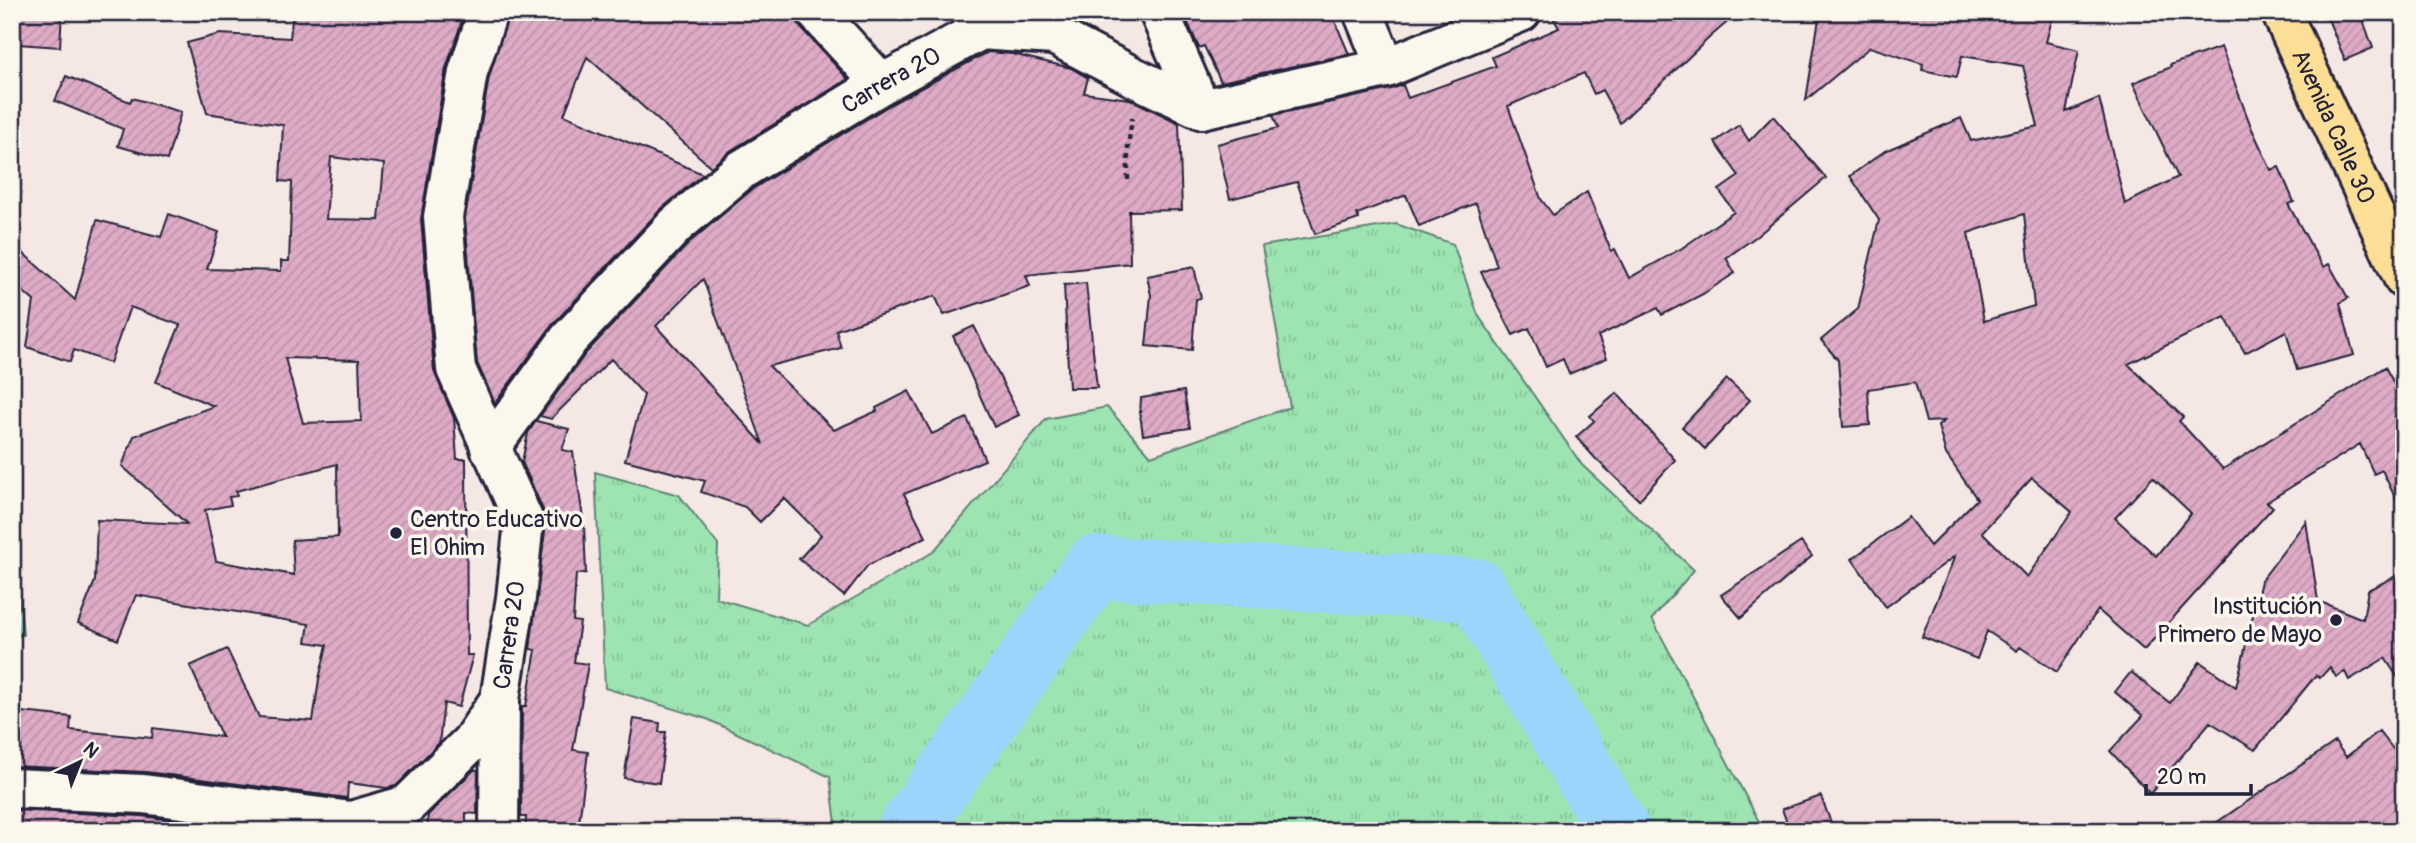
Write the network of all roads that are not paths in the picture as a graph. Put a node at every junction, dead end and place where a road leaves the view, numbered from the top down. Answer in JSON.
{"nodes":[{"id":1,"x":488,"y":12,"type":"edge"},
{"id":2,"x":816,"y":12,"type":"edge"},
{"id":3,"x":1159,"y":12,"type":"edge"},
{"id":4,"x":1363,"y":12,"type":"edge"},
{"id":5,"x":1521,"y":12,"type":"edge"},
{"id":6,"x":2281,"y":12,"type":"edge"},
{"id":7,"x":978,"y":21,"type":"edge"},
{"id":8,"x":1387,"y":68,"type":"junction"},
{"id":9,"x":882,"y":84,"type":"junction"},
{"id":10,"x":1201,"y":109,"type":"junction"},
{"id":11,"x":2404,"y":279,"type":"edge"},
{"id":12,"x":490,"y":447,"type":"junction"},
{"id":13,"x":500,"y":699,"type":"junction"},
{"id":14,"x":12,"y":788,"type":"edge"},
{"id":15,"x":499,"y":831,"type":"edge"}],
"edges":[{"from":1,"to":12,"type":"street","name":"Carrera 20"},
{"from":2,"to":9,"type":"street"},
{"from":3,"to":10,"type":"street"},
{"from":4,"to":8,"type":"street"},
{"from":5,"to":8,"type":"street"},
{"from":6,"to":11,"type":"main road","name":"Avenida Calle 30"},
{"from":7,"to":9,"type":"street","name":"Carrera 20"},
{"from":7,"to":10,"type":"street","name":"Carrera 20"},
{"from":8,"to":10,"type":"street"},
{"from":9,"to":12,"type":"street","name":"Carrera 20"},
{"from":12,"to":13,"type":"street","name":"Carrera 20"},
{"from":13,"to":14,"type":"street"},
{"from":13,"to":15,"type":"street","name":"Carrera 20"}]}
